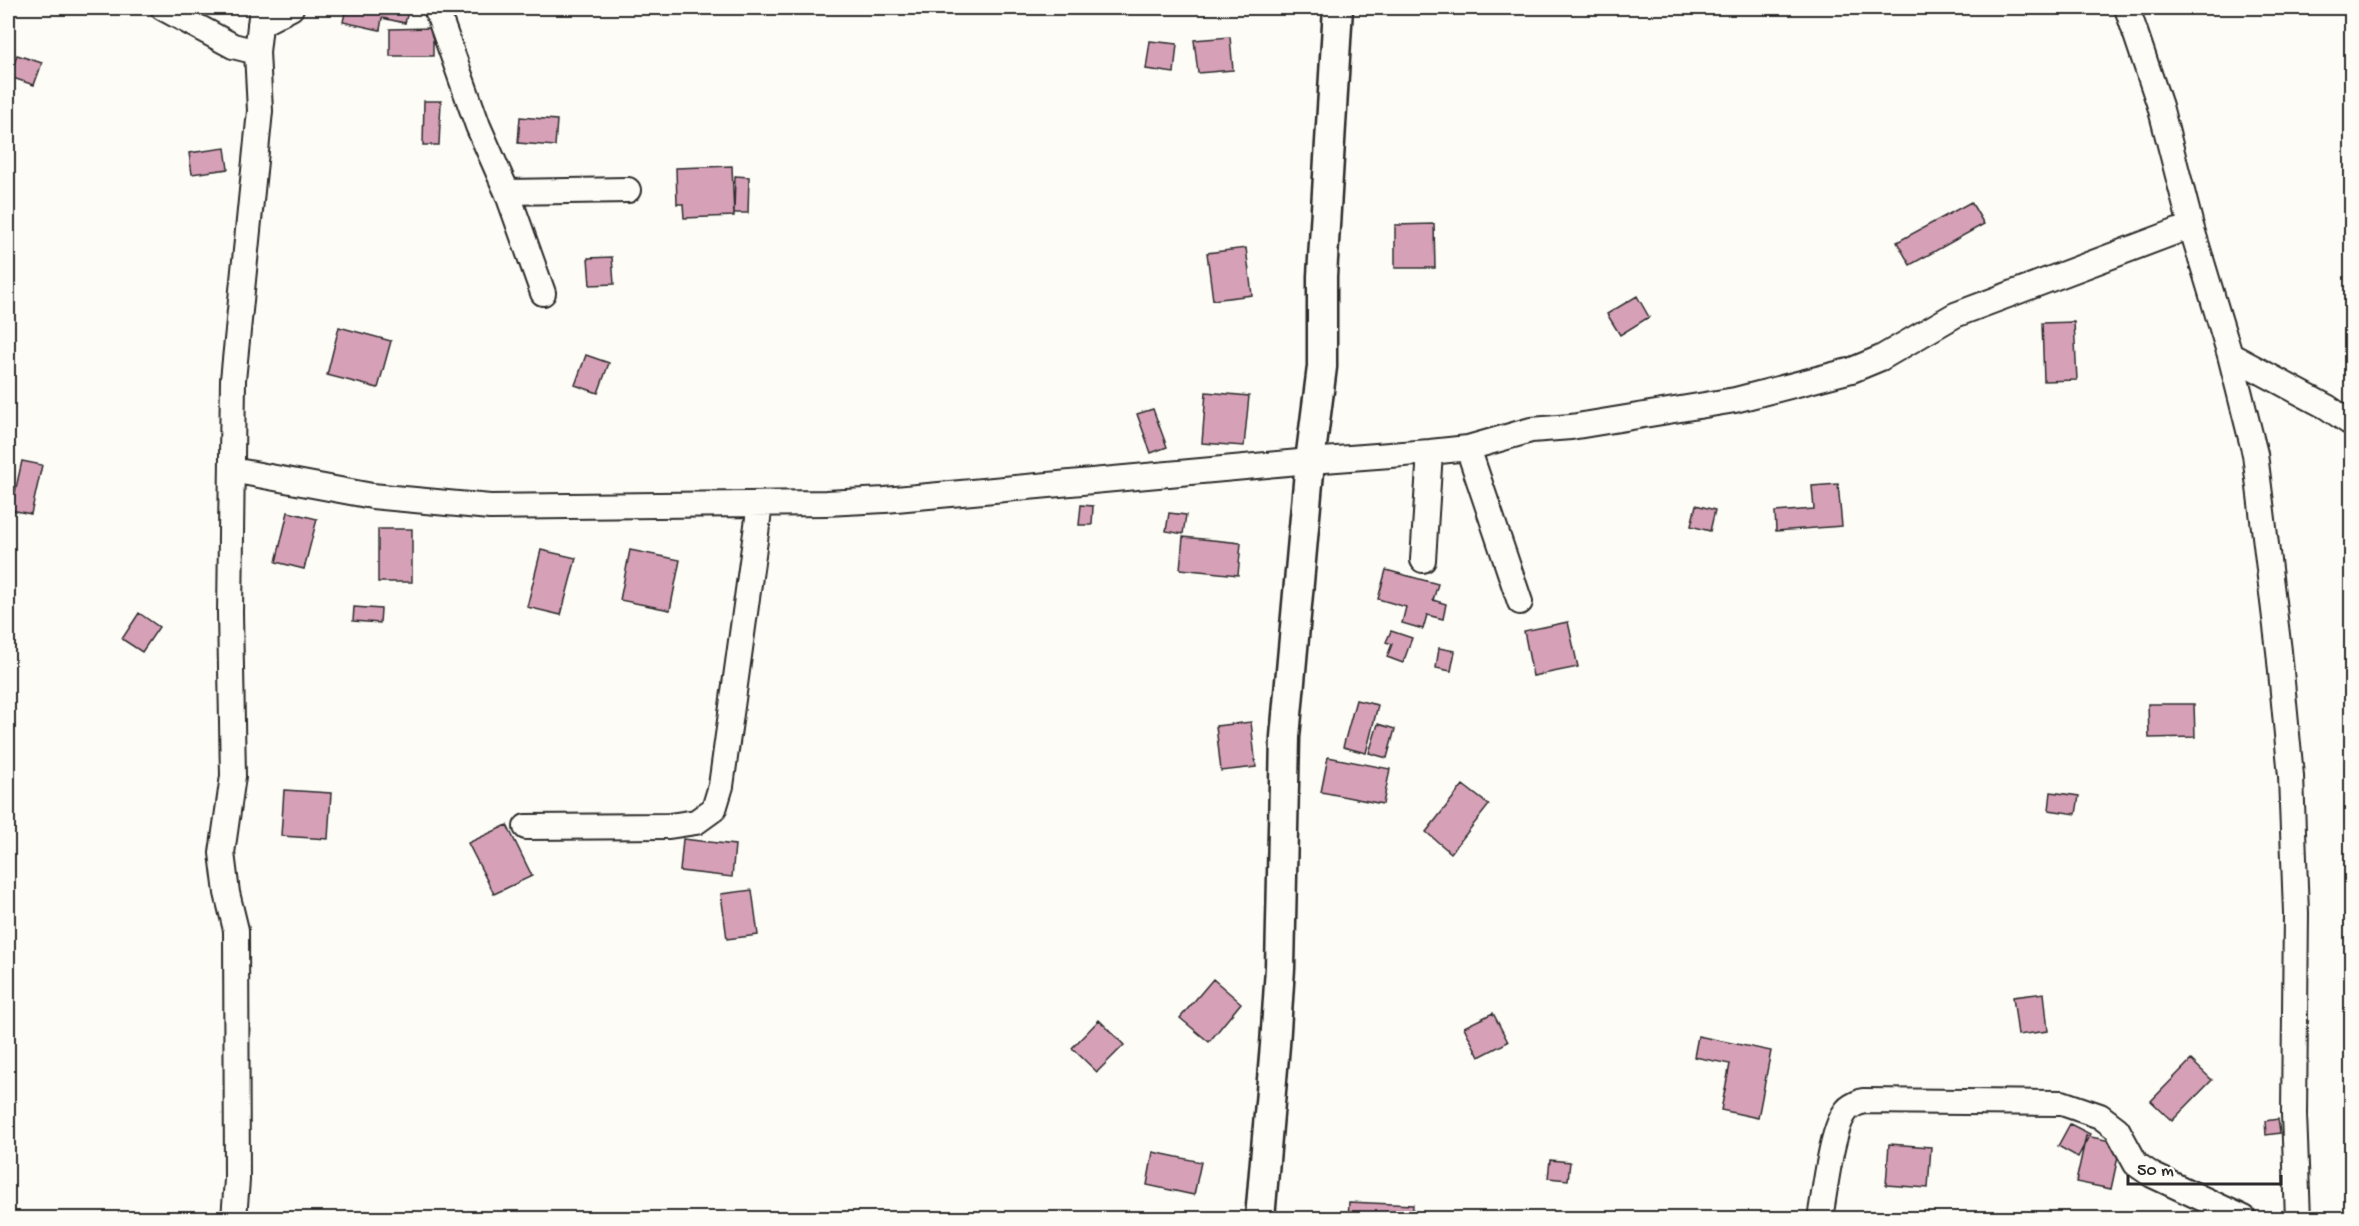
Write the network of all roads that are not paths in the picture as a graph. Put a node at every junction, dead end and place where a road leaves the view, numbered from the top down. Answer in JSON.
{"nodes":[{"id":1,"x":162,"y":8,"type":"edge"},
{"id":2,"x":291,"y":8,"type":"edge"},
{"id":3,"x":436,"y":8,"type":"edge"},
{"id":4,"x":1338,"y":8,"type":"edge"},
{"id":5,"x":2127,"y":8,"type":"edge"},
{"id":6,"x":261,"y":16,"type":"edge"},
{"id":7,"x":257,"y":52,"type":"junction"},
{"id":8,"x":628,"y":190,"type":"dead end"},
{"id":9,"x":507,"y":192,"type":"junction"},
{"id":10,"x":2191,"y":226,"type":"junction"},
{"id":11,"x":543,"y":292,"type":"dead end"},
{"id":12,"x":2230,"y":355,"type":"junction"},
{"id":13,"x":2352,"y":424,"type":"edge"},
{"id":14,"x":1468,"y":448,"type":"junction"},
{"id":15,"x":1430,"y":452,"type":"junction"},
{"id":16,"x":1310,"y":461,"type":"junction"},
{"id":17,"x":232,"y":470,"type":"junction"},
{"id":18,"x":760,"y":504,"type":"junction"},
{"id":19,"x":1423,"y":560,"type":"dead end"},
{"id":20,"x":1520,"y":602,"type":"dead end"},
{"id":21,"x":525,"y":827,"type":"dead end"},
{"id":22,"x":234,"y":1218,"type":"edge"},
{"id":23,"x":1260,"y":1218,"type":"edge"},
{"id":24,"x":1820,"y":1218,"type":"edge"},
{"id":25,"x":2244,"y":1218,"type":"edge"},
{"id":26,"x":2298,"y":1218,"type":"edge"}],
"edges":[{"from":1,"to":7,"type":"street"},
{"from":2,"to":6,"type":"street"},
{"from":3,"to":9,"type":"street"},
{"from":4,"to":16,"type":"street"},
{"from":5,"to":10,"type":"street"},
{"from":6,"to":7,"type":"street"},
{"from":7,"to":17,"type":"street"},
{"from":8,"to":9,"type":"street"},
{"from":9,"to":11,"type":"street"},
{"from":10,"to":12,"type":"street"},
{"from":10,"to":14,"type":"street"},
{"from":12,"to":13,"type":"street"},
{"from":12,"to":26,"type":"street"},
{"from":14,"to":15,"type":"street"},
{"from":14,"to":20,"type":"street"},
{"from":15,"to":16,"type":"street"},
{"from":15,"to":19,"type":"street"},
{"from":16,"to":18,"type":"street"},
{"from":16,"to":23,"type":"street"},
{"from":17,"to":18,"type":"street"},
{"from":17,"to":22,"type":"street"},
{"from":18,"to":21,"type":"street"},
{"from":24,"to":25,"type":"street"}]}
